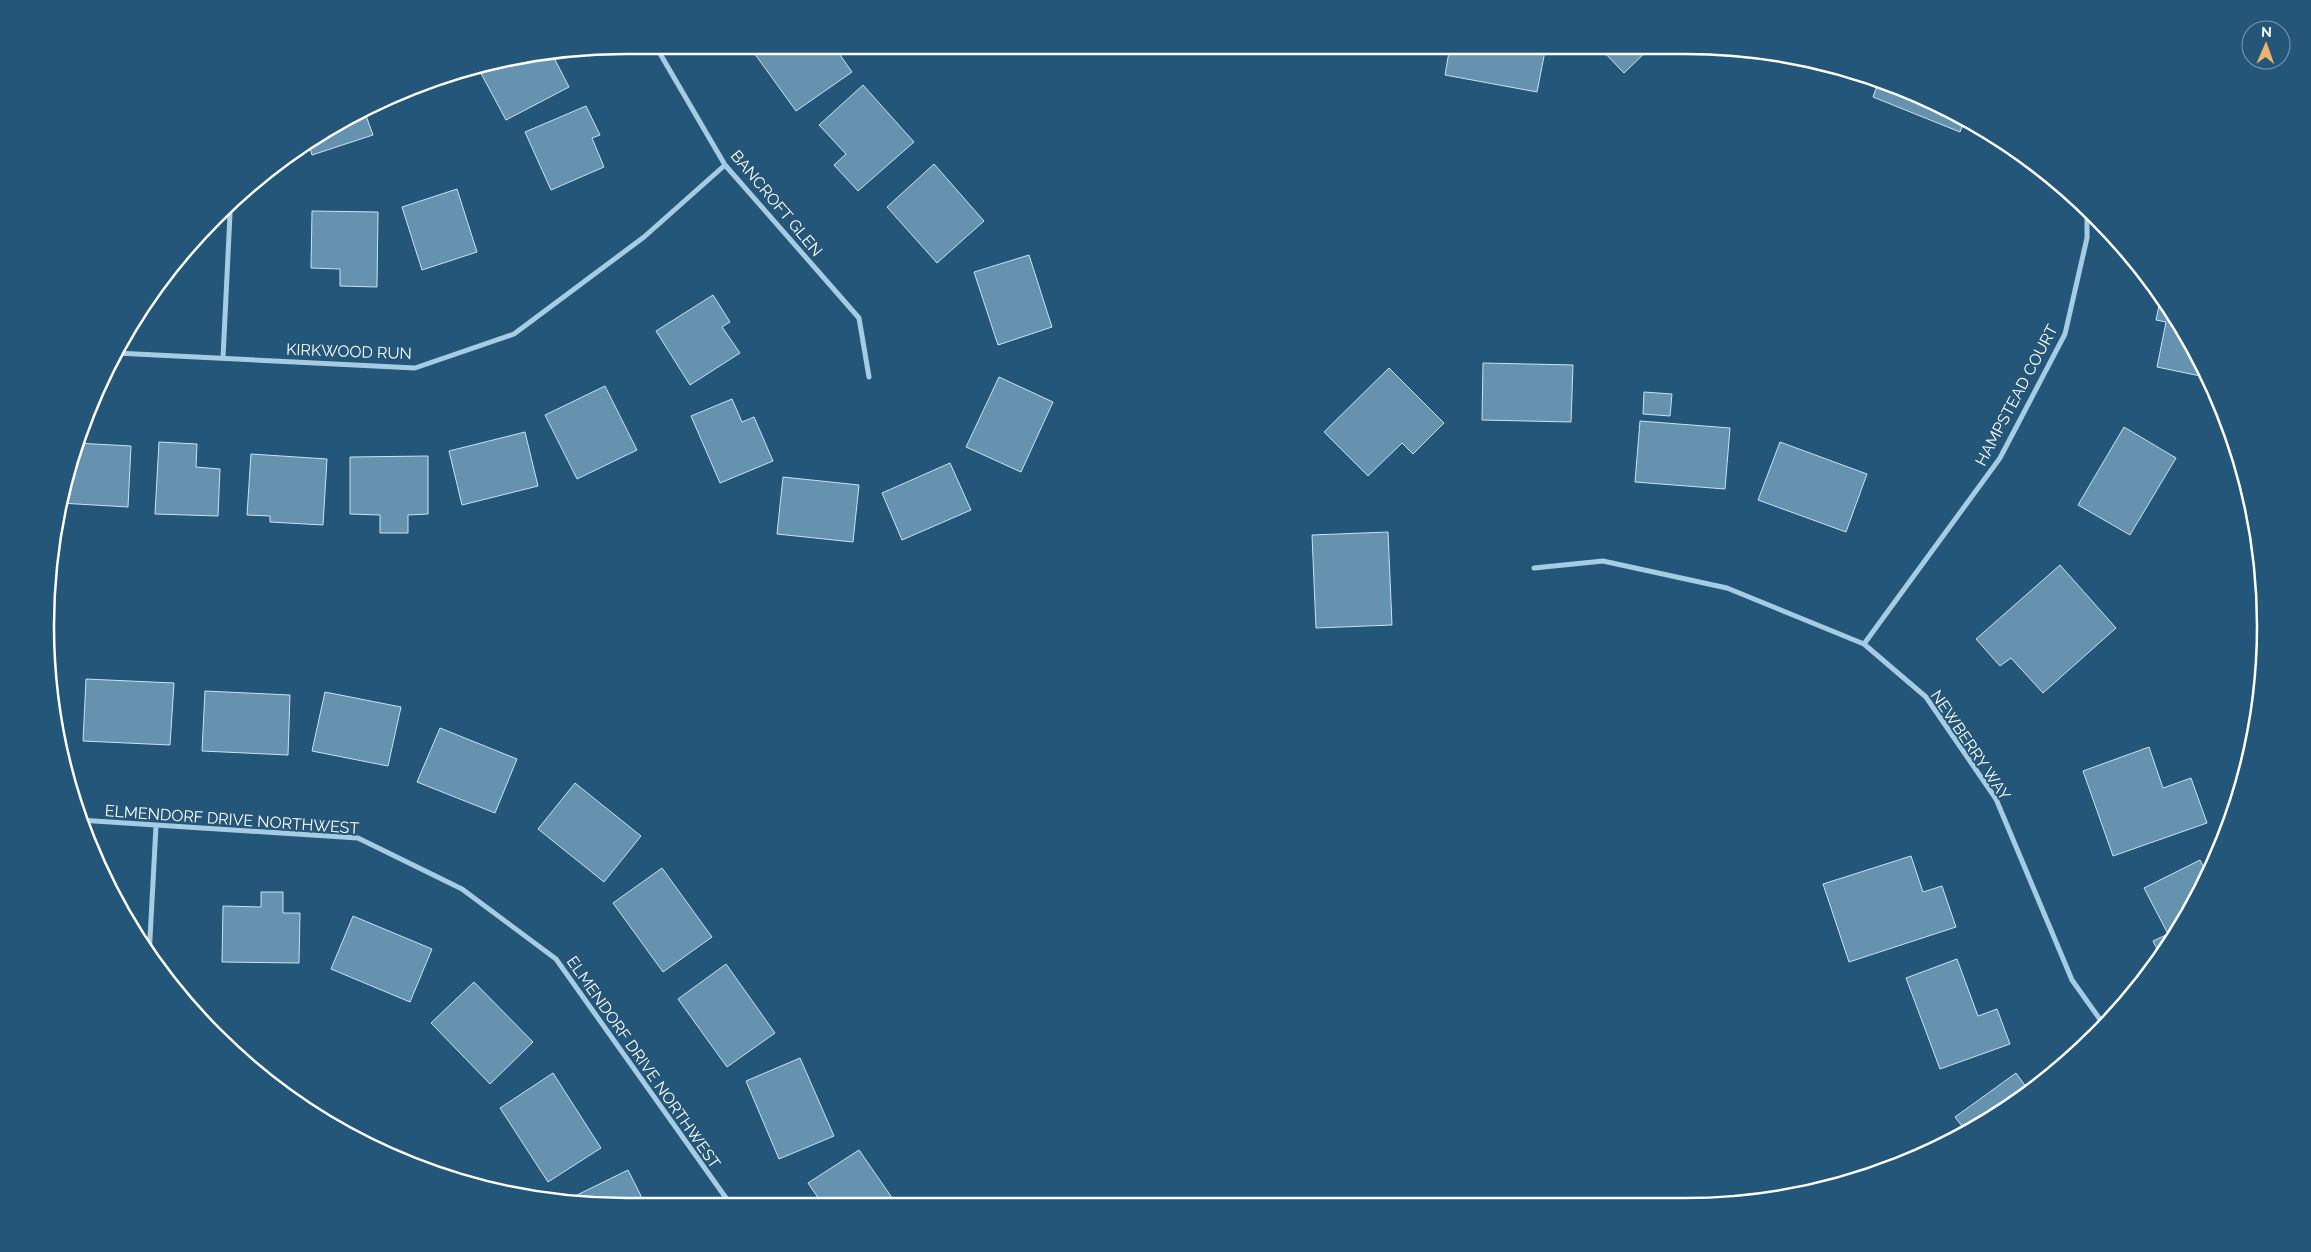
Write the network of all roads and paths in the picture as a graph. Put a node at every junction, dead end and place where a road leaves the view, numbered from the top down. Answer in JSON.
{"nodes":[{"id":1,"x":660,"y":54,"type":"edge"},
{"id":2,"x":725,"y":165,"type":"junction"},
{"id":3,"x":230,"y":213,"type":"edge"},
{"id":4,"x":2087,"y":218,"type":"edge"},
{"id":5,"x":123,"y":353,"type":"edge"},
{"id":6,"x":223,"y":358,"type":"junction"},
{"id":7,"x":869,"y":377,"type":"dead end"},
{"id":8,"x":1534,"y":568,"type":"dead end"},
{"id":9,"x":1864,"y":644,"type":"junction"},
{"id":10,"x":88,"y":821,"type":"edge"},
{"id":11,"x":156,"y":826,"type":"junction"},
{"id":12,"x":150,"y":944,"type":"edge"},
{"id":13,"x":2100,"y":1020,"type":"edge"},
{"id":14,"x":725,"y":1198,"type":"edge"}],
"edges":[{"from":1,"to":2,"type":"street","name":"BANCROFT GLEN"},
{"from":2,"to":6,"type":"street","name":"KIRKWOOD RUN"},
{"from":2,"to":7,"type":"street","name":"BANCROFT GLEN"},
{"from":3,"to":6,"type":"street"},
{"from":4,"to":9,"type":"street","name":"HAMPSTEAD COURT"},
{"from":5,"to":6,"type":"street","name":"KIRKWOOD RUN"},
{"from":8,"to":9,"type":"street","name":"NEWBERRY WAY"},
{"from":9,"to":13,"type":"street","name":"NEWBERRY WAY"},
{"from":10,"to":11,"type":"street","name":"ELMENDORF DRIVE NORTHWEST"},
{"from":11,"to":12,"type":"street"},
{"from":11,"to":14,"type":"street","name":"ELMENDORF DRIVE NORTHWEST"}]}
